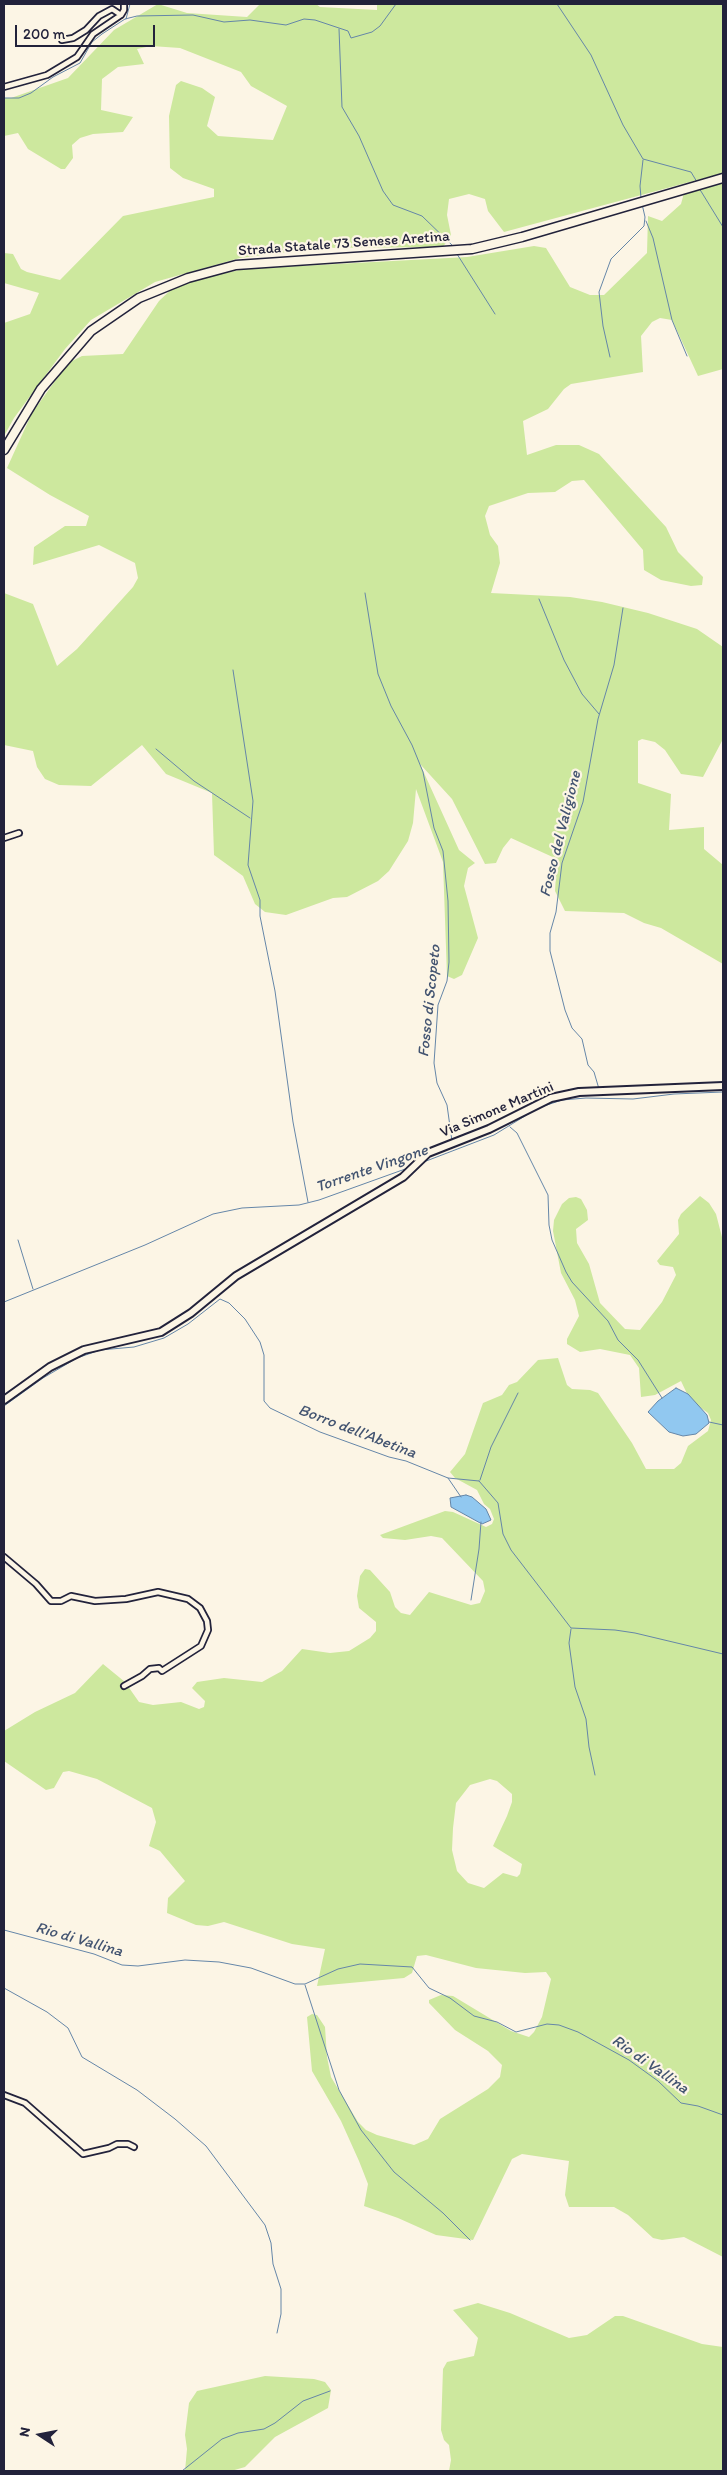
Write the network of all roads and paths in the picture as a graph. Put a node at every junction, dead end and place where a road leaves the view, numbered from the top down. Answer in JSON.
{"nodes":[{"id":1,"x":124,"y":4,"type":"edge"},
{"id":2,"x":120,"y":14,"type":"junction"},
{"id":3,"x":62,"y":40,"type":"dead end"},
{"id":4,"x":4,"y":87,"type":"edge"},
{"id":5,"x":723,"y":178,"type":"edge"},
{"id":6,"x":4,"y":450,"type":"edge"},
{"id":7,"x":19,"y":833,"type":"dead end"},
{"id":8,"x":4,"y":838,"type":"edge"},
{"id":9,"x":723,"y":1086,"type":"edge"},
{"id":10,"x":4,"y":1400,"type":"edge"},
{"id":11,"x":4,"y":1557,"type":"edge"},
{"id":12,"x":124,"y":1686,"type":"dead end"},
{"id":13,"x":4,"y":2095,"type":"edge"},
{"id":14,"x":134,"y":2147,"type":"dead end"}],
"edges":[{"from":1,"to":2,"type":"street"},
{"from":2,"to":3,"type":"street"},
{"from":2,"to":4,"type":"street"},
{"from":5,"to":6,"type":"main road","name":"Strada Statale 73 Senese Aretina"},
{"from":7,"to":8,"type":"street"},
{"from":9,"to":10,"type":"street","name":"Via Simone Martini"},
{"from":11,"to":12,"type":"street"},
{"from":13,"to":14,"type":"street"}]}
